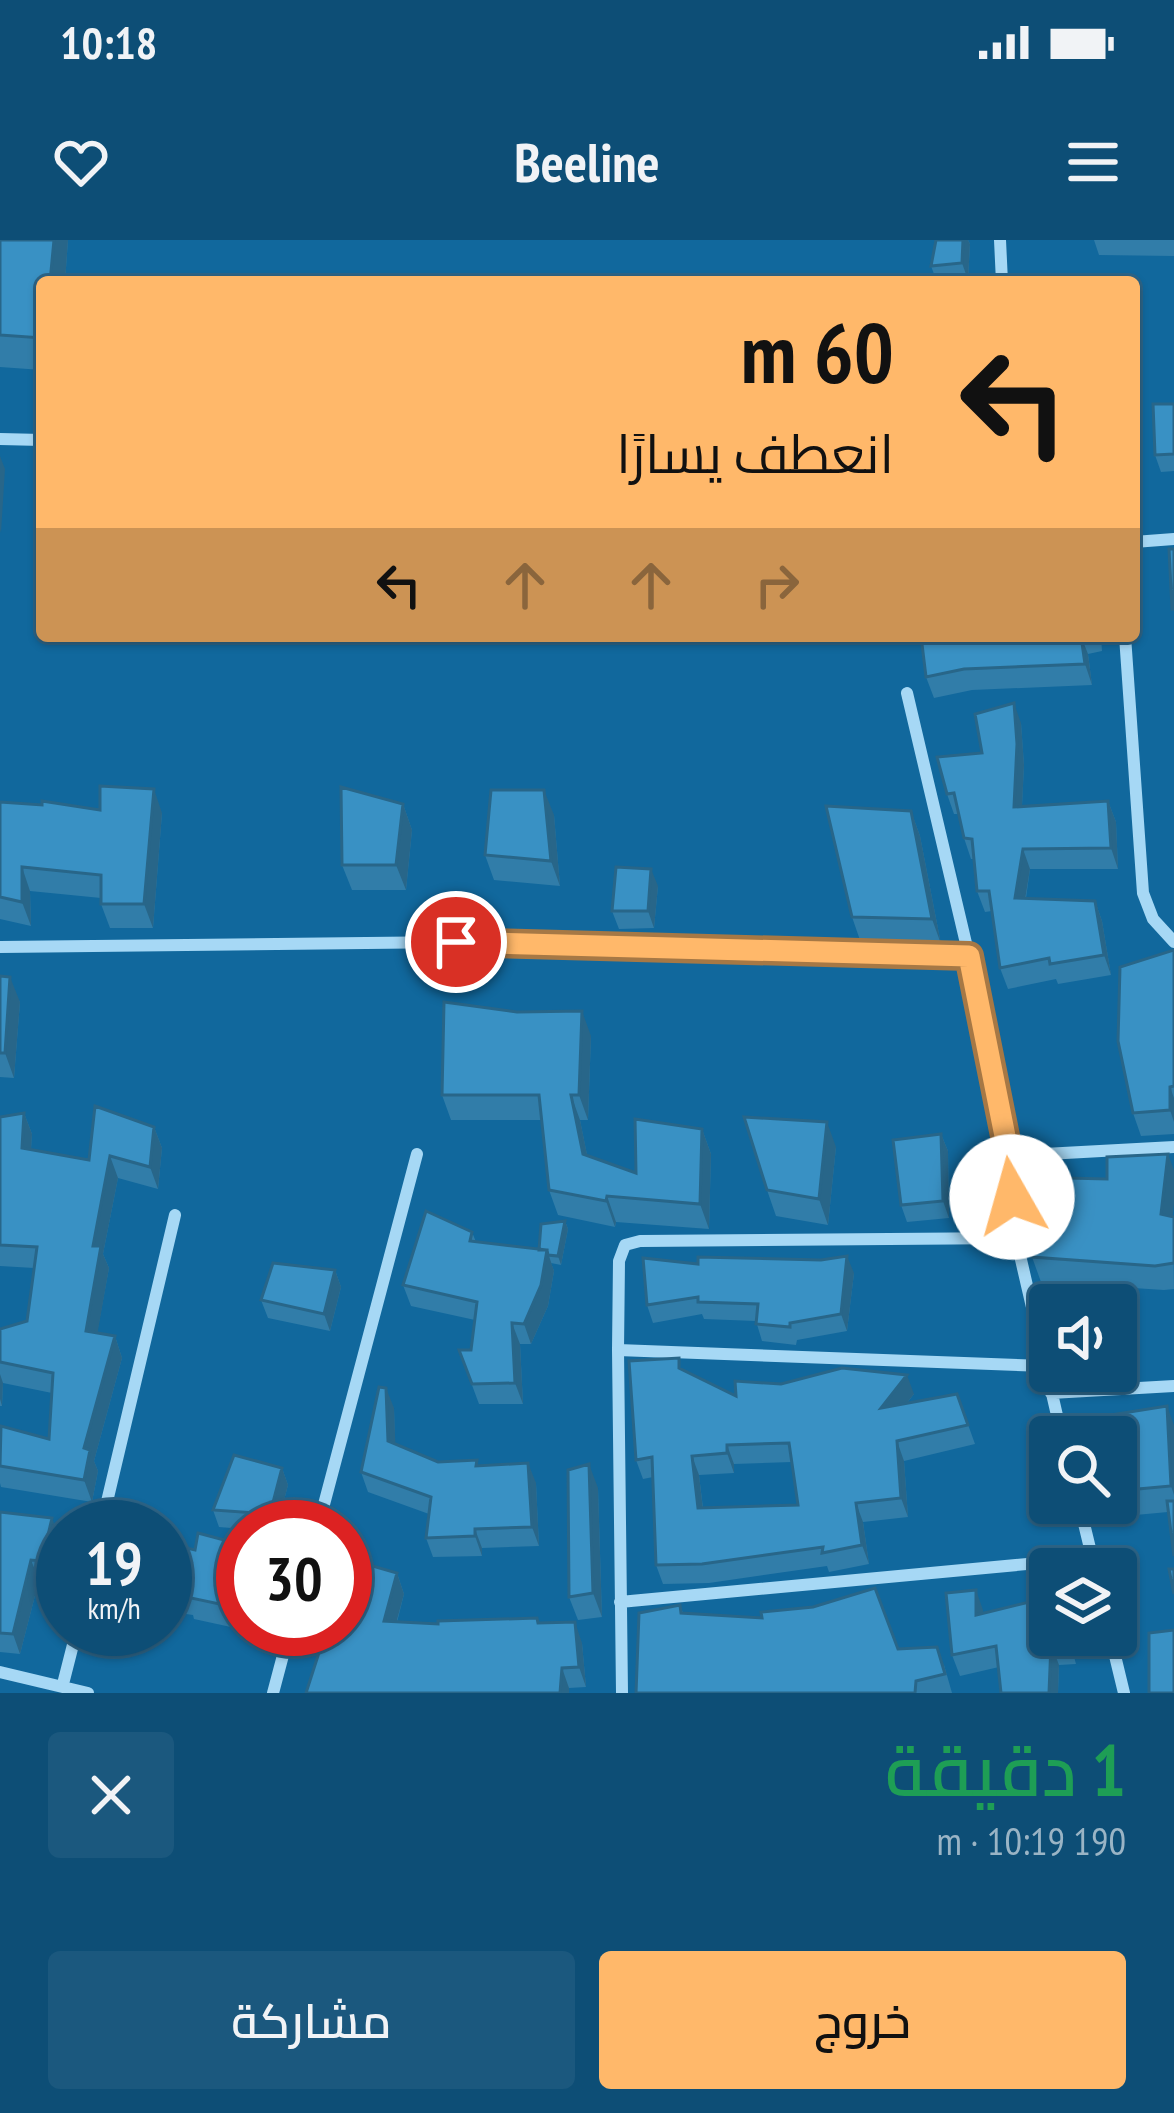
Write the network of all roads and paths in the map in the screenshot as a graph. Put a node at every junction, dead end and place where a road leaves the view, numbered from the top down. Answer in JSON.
{"nodes":[{"id":1,"x":1000,"y":240,"type":"edge"},
{"id":2,"x":1002,"y":276,"type":"edge"},
{"id":3,"x":0,"y":439,"type":"edge"},
{"id":4,"x":36,"y":440,"type":"edge"},
{"id":5,"x":1174,"y":539,"type":"edge"},
{"id":6,"x":1140,"y":542,"type":"edge"},
{"id":7,"x":1125,"y":642,"type":"edge"},
{"id":8,"x":907,"y":693,"type":"dead end"},
{"id":9,"x":1174,"y":942,"type":"edge"},
{"id":10,"x":0,"y":947,"type":"edge"},
{"id":11,"x":969,"y":956,"type":"junction"},
{"id":12,"x":1174,"y":1148,"type":"edge"},
{"id":13,"x":417,"y":1154,"type":"dead end"},
{"id":14,"x":1009,"y":1156,"type":"junction"},
{"id":15,"x":175,"y":1215,"type":"dead end"},
{"id":16,"x":1016,"y":1238,"type":"junction"},
{"id":17,"x":1029,"y":1293,"type":"edge"},
{"id":18,"x":618,"y":1350,"type":"junction"},
{"id":19,"x":1029,"y":1365,"type":"edge"},
{"id":20,"x":1174,"y":1386,"type":"edge"},
{"id":21,"x":1051,"y":1393,"type":"joint"},
{"id":22,"x":1057,"y":1416,"type":"edge"},
{"id":23,"x":107,"y":1500,"type":"edge"},
{"id":24,"x":325,"y":1500,"type":"edge"},
{"id":25,"x":1029,"y":1568,"type":"edge"},
{"id":26,"x":620,"y":1602,"type":"junction"},
{"id":27,"x":70,"y":1656,"type":"edge"},
{"id":28,"x":283,"y":1656,"type":"edge"},
{"id":29,"x":1116,"y":1656,"type":"edge"},
{"id":30,"x":0,"y":1672,"type":"edge"},
{"id":31,"x":63,"y":1684,"type":"junction"},
{"id":32,"x":88,"y":1693,"type":"edge"},
{"id":33,"x":273,"y":1693,"type":"edge"},
{"id":34,"x":622,"y":1693,"type":"edge"},
{"id":35,"x":1124,"y":1693,"type":"edge"}],
"edges":[{"from":1,"to":2,"type":"street"},
{"from":3,"to":4,"type":"street"},
{"from":5,"to":6,"type":"street"},
{"from":7,"to":9,"type":"street"},
{"from":8,"to":11,"type":"street"},
{"from":10,"to":11,"type":"street"},
{"from":11,"to":14,"type":"street"},
{"from":12,"to":14,"type":"street"},
{"from":13,"to":24,"type":"street"},
{"from":14,"to":16,"type":"street"},
{"from":15,"to":23,"type":"street"},
{"from":16,"to":17,"type":"street"},
{"from":16,"to":18,"type":"street"},
{"from":18,"to":19,"type":"street"},
{"from":18,"to":26,"type":"street"},
{"from":20,"to":21,"type":"street"},
{"from":21,"to":22,"type":"street"},
{"from":25,"to":26,"type":"street"},
{"from":26,"to":34,"type":"street"},
{"from":27,"to":31,"type":"street"},
{"from":28,"to":33,"type":"street"},
{"from":29,"to":35,"type":"street"},
{"from":30,"to":31,"type":"street"},
{"from":31,"to":32,"type":"street"}]}
